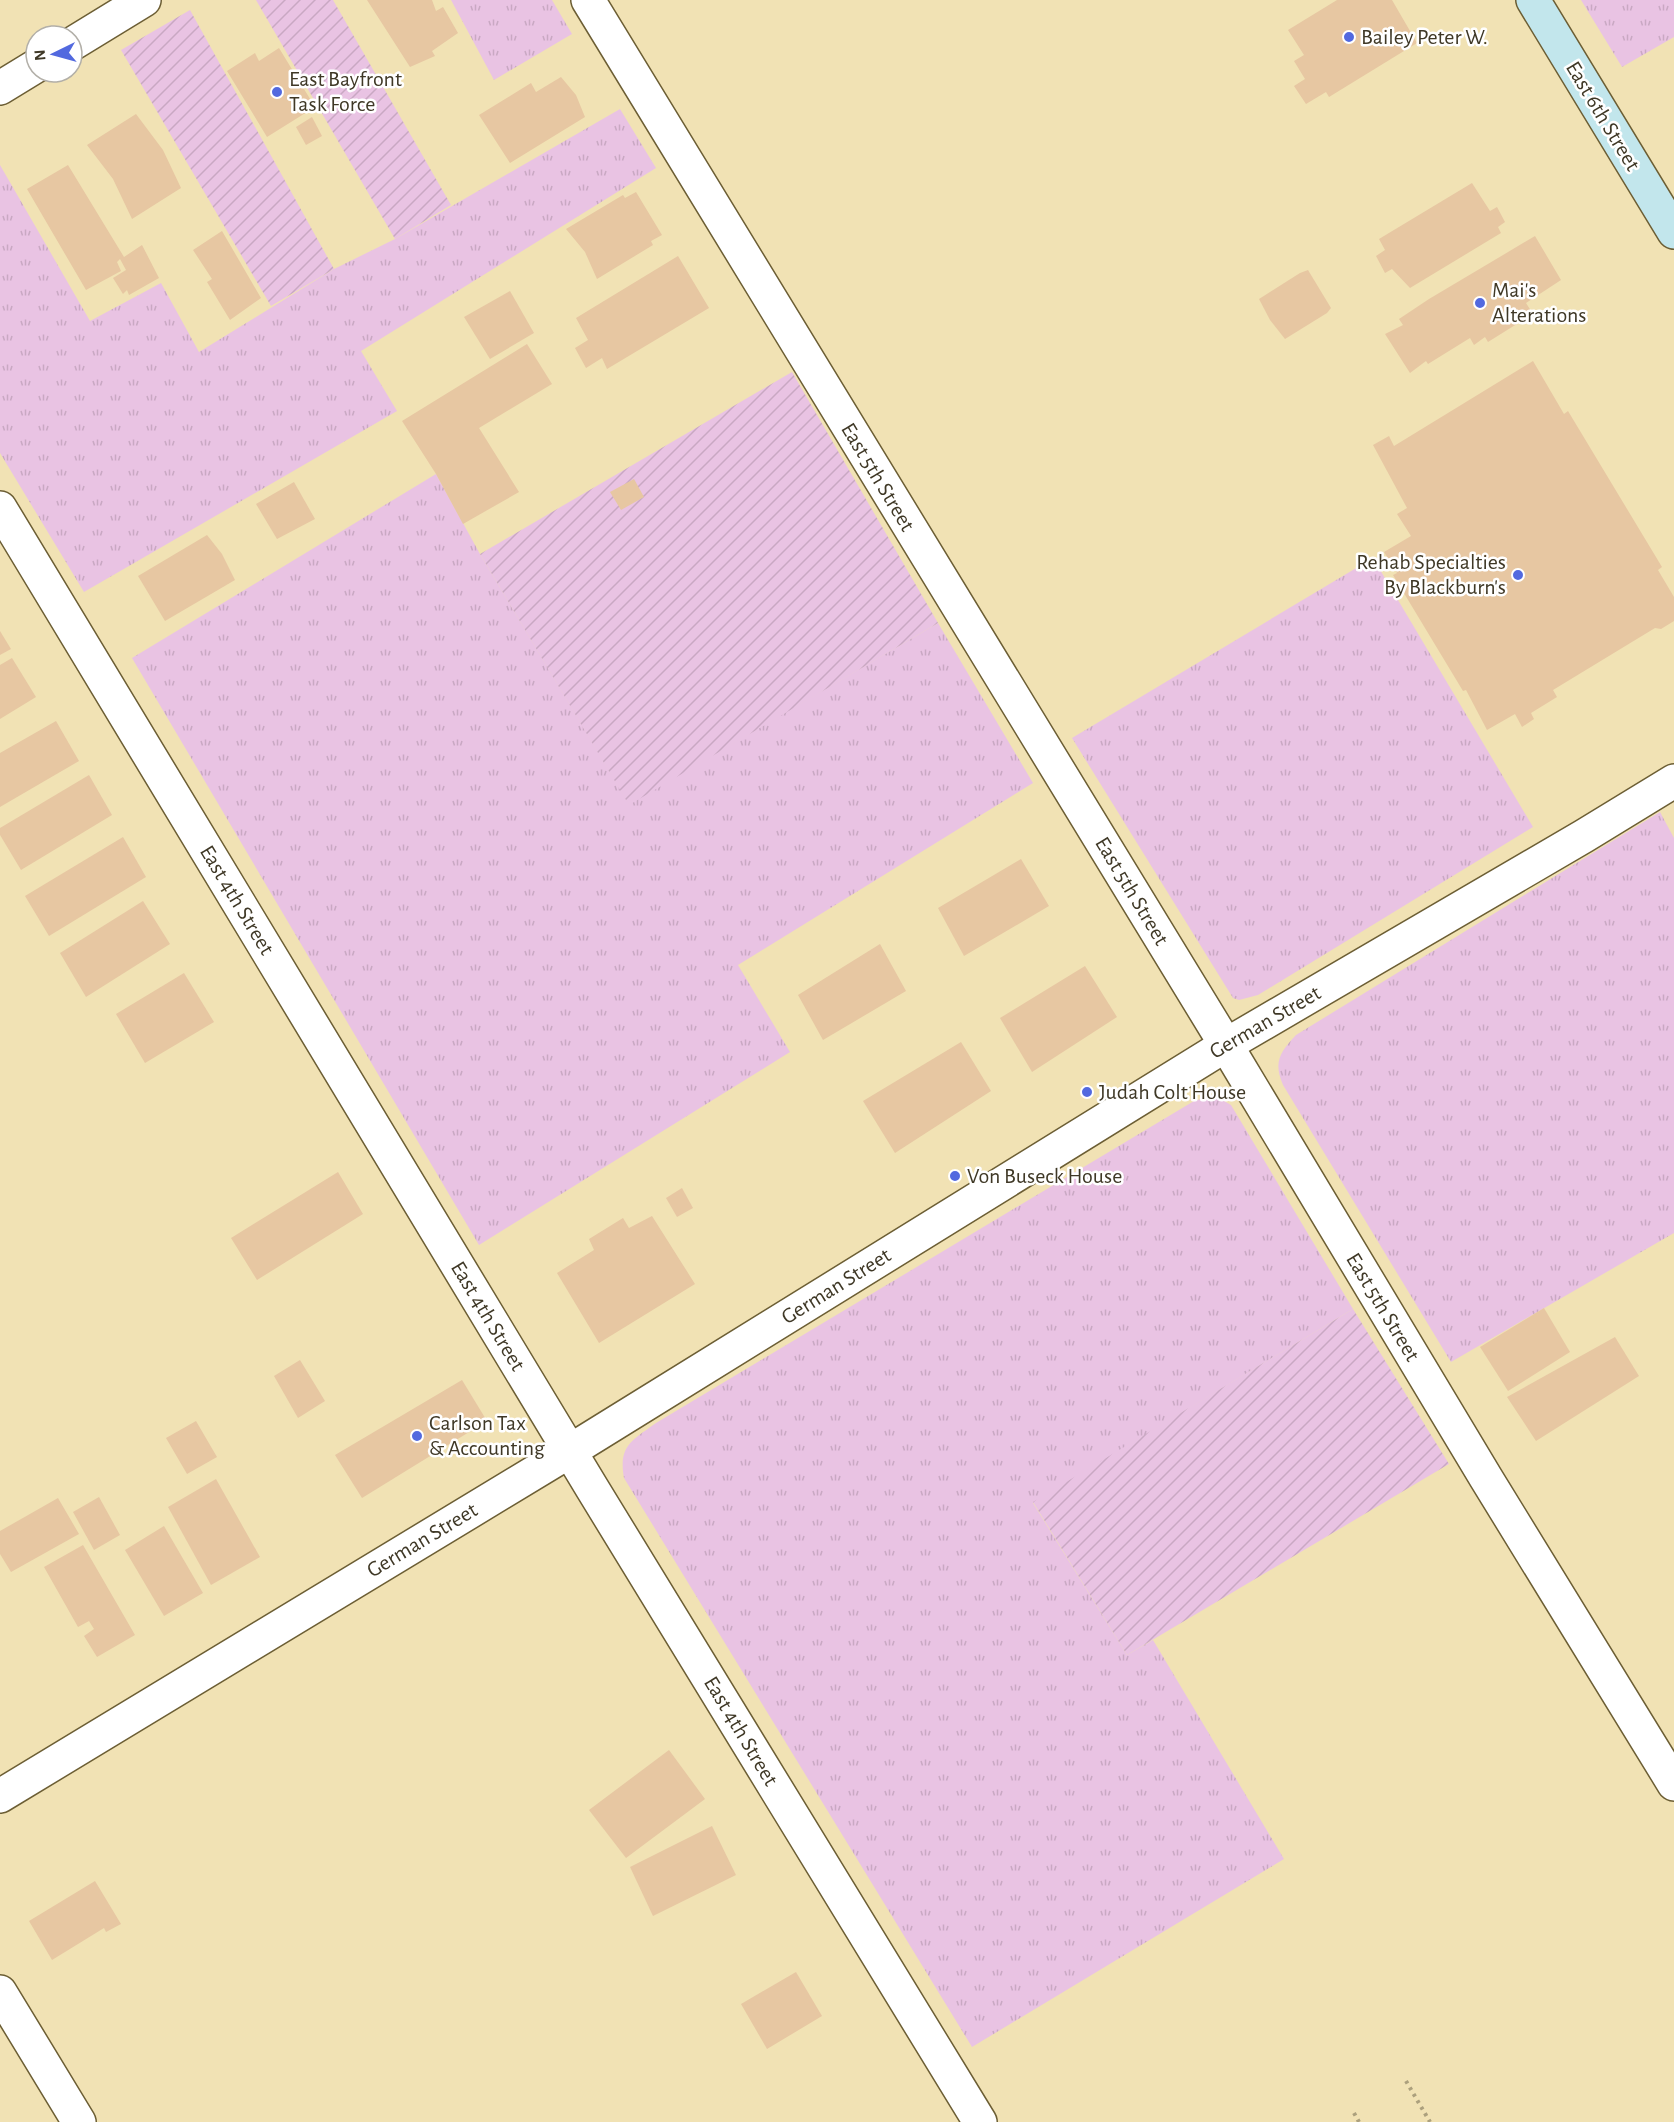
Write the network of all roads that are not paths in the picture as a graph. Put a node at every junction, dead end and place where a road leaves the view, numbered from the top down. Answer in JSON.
{"nodes":[{"id":1,"x":144,"y":0,"type":"edge"},
{"id":2,"x":588,"y":0,"type":"edge"},
{"id":3,"x":1533,"y":0,"type":"edge"},
{"id":4,"x":84,"y":37,"type":"edge"},
{"id":5,"x":24,"y":73,"type":"edge"},
{"id":6,"x":0,"y":88,"type":"edge"},
{"id":7,"x":1674,"y":232,"type":"edge"},
{"id":8,"x":0,"y":508,"type":"edge"},
{"id":9,"x":1674,"y":781,"type":"edge"},
{"id":10,"x":1226,"y":1045,"type":"junction"},
{"id":11,"x":570,"y":1451,"type":"junction"},
{"id":12,"x":1674,"y":1784,"type":"edge"},
{"id":13,"x":0,"y":1796,"type":"edge"},
{"id":14,"x":0,"y":1992,"type":"edge"},
{"id":15,"x":79,"y":2122,"type":"edge"},
{"id":16,"x":980,"y":2122,"type":"edge"}],
"edges":[{"from":1,"to":4,"type":"street"},
{"from":2,"to":10,"type":"street","name":"East 5th Street"},
{"from":3,"to":7,"type":"main road","name":"East 6th Street"},
{"from":5,"to":6,"type":"street"},
{"from":8,"to":11,"type":"street","name":"East 4th Street"},
{"from":9,"to":10,"type":"street","name":"German Street"},
{"from":10,"to":11,"type":"street","name":"German Street"},
{"from":10,"to":12,"type":"street","name":"East 5th Street"},
{"from":11,"to":13,"type":"street","name":"German Street"},
{"from":11,"to":16,"type":"street","name":"East 4th Street"},
{"from":14,"to":15,"type":"street"}]}
